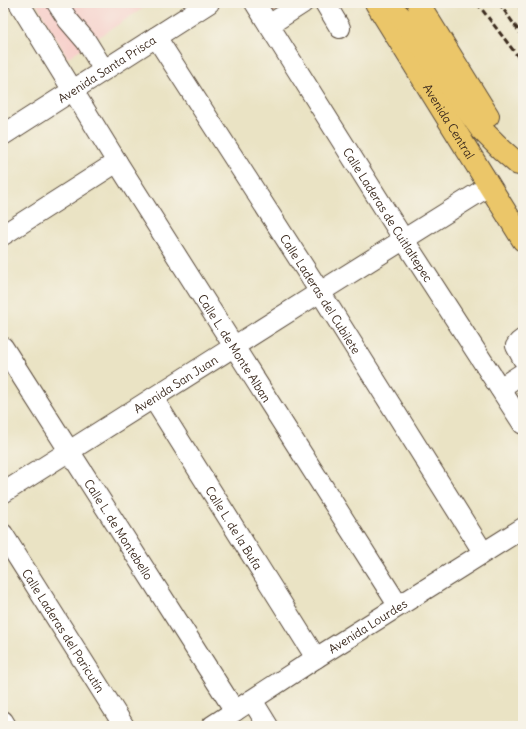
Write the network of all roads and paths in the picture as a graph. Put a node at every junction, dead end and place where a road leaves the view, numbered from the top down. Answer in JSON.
{"nodes":[{"id":1,"x":19,"y":3,"type":"edge"},
{"id":2,"x":57,"y":3,"type":"edge"},
{"id":3,"x":209,"y":3,"type":"edge"},
{"id":4,"x":255,"y":3,"type":"edge"},
{"id":5,"x":303,"y":3,"type":"edge"},
{"id":6,"x":325,"y":3,"type":"edge"},
{"id":7,"x":376,"y":3,"type":"edge"},
{"id":8,"x":386,"y":3,"type":"edge"},
{"id":9,"x":418,"y":3,"type":"edge"},
{"id":10,"x":516,"y":3,"type":"edge"},
{"id":11,"x":523,"y":13,"type":"edge"},
{"id":12,"x":269,"y":25,"type":"junction"},
{"id":13,"x":340,"y":28,"type":"dead end"},
{"id":14,"x":156,"y":37,"type":"junction"},
{"id":15,"x":104,"y":70,"type":"junction"},
{"id":16,"x":72,"y":91,"type":"junction"},
{"id":17,"x":3,"y":135,"type":"edge"},
{"id":18,"x":117,"y":162,"type":"junction"},
{"id":19,"x":520,"y":168,"type":"edge"},
{"id":20,"x":489,"y":186,"type":"junction"},
{"id":21,"x":3,"y":235,"type":"edge"},
{"id":22,"x":404,"y":240,"type":"junction"},
{"id":23,"x":523,"y":240,"type":"edge"},
{"id":24,"x":320,"y":292,"type":"junction"},
{"id":25,"x":523,"y":340,"type":"edge"},
{"id":26,"x":234,"y":346,"type":"junction"},
{"id":27,"x":3,"y":347,"type":"edge"},
{"id":28,"x":523,"y":359,"type":"edge"},
{"id":29,"x":523,"y":373,"type":"edge"},
{"id":30,"x":500,"y":388,"type":"junction"},
{"id":31,"x":153,"y":398,"type":"junction"},
{"id":32,"x":523,"y":424,"type":"edge"},
{"id":33,"x":69,"y":451,"type":"junction"},
{"id":34,"x":3,"y":493,"type":"edge"},
{"id":35,"x":523,"y":528,"type":"edge"},
{"id":36,"x":3,"y":534,"type":"edge"},
{"id":37,"x":483,"y":552,"type":"junction"},
{"id":38,"x":398,"y":605,"type":"junction"},
{"id":39,"x":316,"y":658,"type":"junction"},
{"id":40,"x":252,"y":700,"type":"junction"},
{"id":41,"x":234,"y":711,"type":"junction"},
{"id":42,"x":3,"y":721,"type":"edge"},
{"id":43,"x":6,"y":726,"type":"edge"},
{"id":44,"x":124,"y":726,"type":"edge"},
{"id":45,"x":212,"y":726,"type":"edge"},
{"id":46,"x":268,"y":726,"type":"edge"}],
"edges":[{"from":1,"to":16,"type":"street","name":"Calle L. de Monte Alban"},
{"from":2,"to":15,"type":"street"},
{"from":3,"to":14,"type":"street","name":"Avenida Santa Prisca"},
{"from":4,"to":12,"type":"street","name":"Calle Laderas de Cuitlaltepec"},
{"from":5,"to":12,"type":"street"},
{"from":6,"to":13,"type":"street"},
{"from":7,"to":20,"type":"main road","name":"Avenida Central"},
{"from":8,"to":19,"type":"main road"},
{"from":9,"to":19,"type":"main road"},
{"from":10,"to":11,"type":"path"},
{"from":12,"to":22,"type":"street","name":"Calle Laderas de Cuitlaltepec"},
{"from":14,"to":15,"type":"street","name":"Avenida Santa Prisca"},
{"from":14,"to":24,"type":"street","name":"Calle Laderas del Cubilete"},
{"from":15,"to":16,"type":"street","name":"Avenida Santa Prisca"},
{"from":16,"to":17,"type":"street","name":"Avenida Santa Prisca"},
{"from":16,"to":18,"type":"street","name":"Calle L. de Monte Alban"},
{"from":18,"to":21,"type":"street"},
{"from":18,"to":26,"type":"street","name":"Calle L. de Monte Alban"},
{"from":20,"to":22,"type":"street","name":"Avenida San Juan"},
{"from":20,"to":23,"type":"main road","name":"Avenida Central"},
{"from":22,"to":24,"type":"street","name":"Avenida San Juan"},
{"from":22,"to":30,"type":"street","name":"Calle Laderas de Cuitlaltepec"},
{"from":24,"to":26,"type":"street","name":"Avenida San Juan"},
{"from":24,"to":37,"type":"street","name":"Calle Laderas del Cubilete"},
{"from":25,"to":28,"type":"street"},
{"from":26,"to":31,"type":"street","name":"Avenida San Juan"},
{"from":26,"to":38,"type":"street","name":"Calle L. de Monte Alban"},
{"from":27,"to":33,"type":"street","name":"Calle L. de Montebello"},
{"from":29,"to":30,"type":"street"},
{"from":30,"to":32,"type":"street","name":"Calle Laderas de Cuitlaltepec"},
{"from":31,"to":33,"type":"street","name":"Avenida San Juan"},
{"from":31,"to":39,"type":"street","name":"Calle L. de la Bufa"},
{"from":33,"to":34,"type":"street","name":"Avenida San Juan"},
{"from":33,"to":41,"type":"street","name":"Calle L. de Montebello"},
{"from":35,"to":37,"type":"street","name":"Avenida Lourdes"},
{"from":36,"to":44,"type":"street","name":"Calle Laderas del Paricutín"},
{"from":37,"to":38,"type":"street","name":"Avenida Lourdes"},
{"from":38,"to":39,"type":"street","name":"Avenida Lourdes"},
{"from":39,"to":40,"type":"street","name":"Avenida Lourdes"},
{"from":40,"to":41,"type":"street","name":"Avenida Lourdes"},
{"from":40,"to":46,"type":"street"},
{"from":41,"to":45,"type":"street","name":"Avenida Lourdes"},
{"from":42,"to":43,"type":"street"}]}
